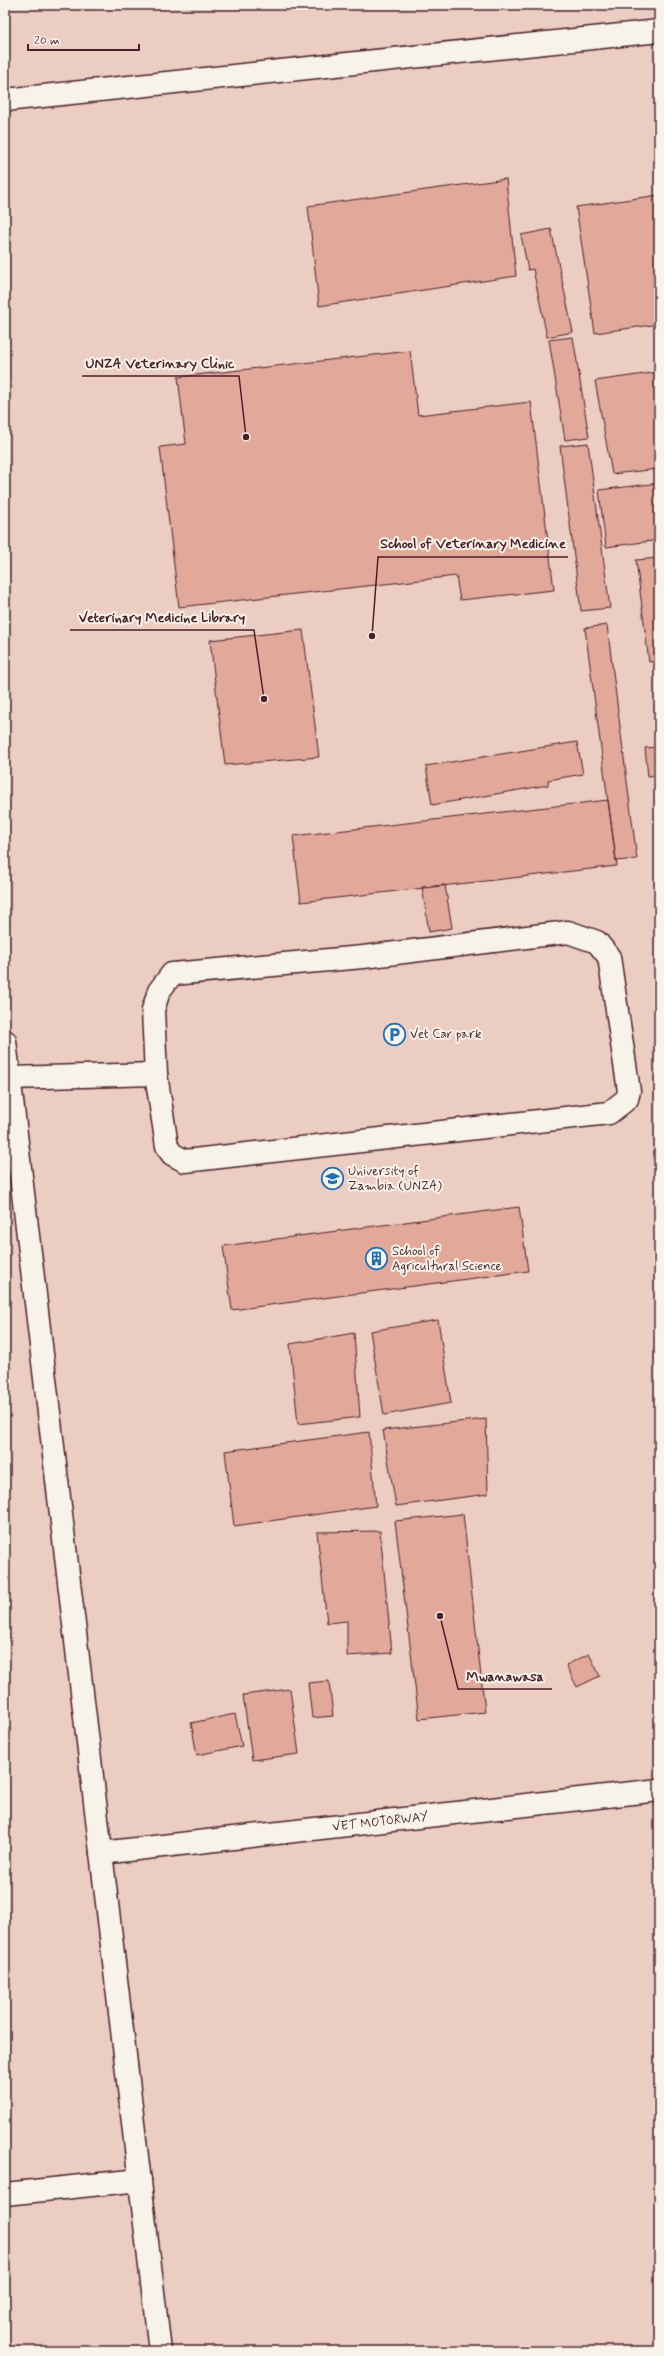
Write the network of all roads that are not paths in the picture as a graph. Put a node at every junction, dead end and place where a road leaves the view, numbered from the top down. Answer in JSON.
{"nodes":[{"id":1,"x":659,"y":31,"type":"edge"},
{"id":2,"x":5,"y":100,"type":"edge"},
{"id":3,"x":5,"y":1041,"type":"edge"},
{"id":4,"x":156,"y":1074,"type":"junction"},
{"id":5,"x":9,"y":1078,"type":"junction"},
{"id":6,"x":659,"y":1790,"type":"edge"},
{"id":7,"x":101,"y":1853,"type":"junction"},
{"id":8,"x":140,"y":2180,"type":"junction"},
{"id":9,"x":5,"y":2194,"type":"edge"},
{"id":10,"x":160,"y":2351,"type":"edge"}],
"edges":[{"from":1,"to":2,"type":"lane"},
{"from":3,"to":5,"type":"lane"},
{"from":4,"to":4,"type":"lane"},
{"from":4,"to":5,"type":"lane"},
{"from":5,"to":7,"type":"lane"},
{"from":6,"to":7,"type":"lane","name":"VET MOTORWAY"},
{"from":7,"to":8,"type":"lane"},
{"from":8,"to":9,"type":"lane"},
{"from":8,"to":10,"type":"lane"}]}
